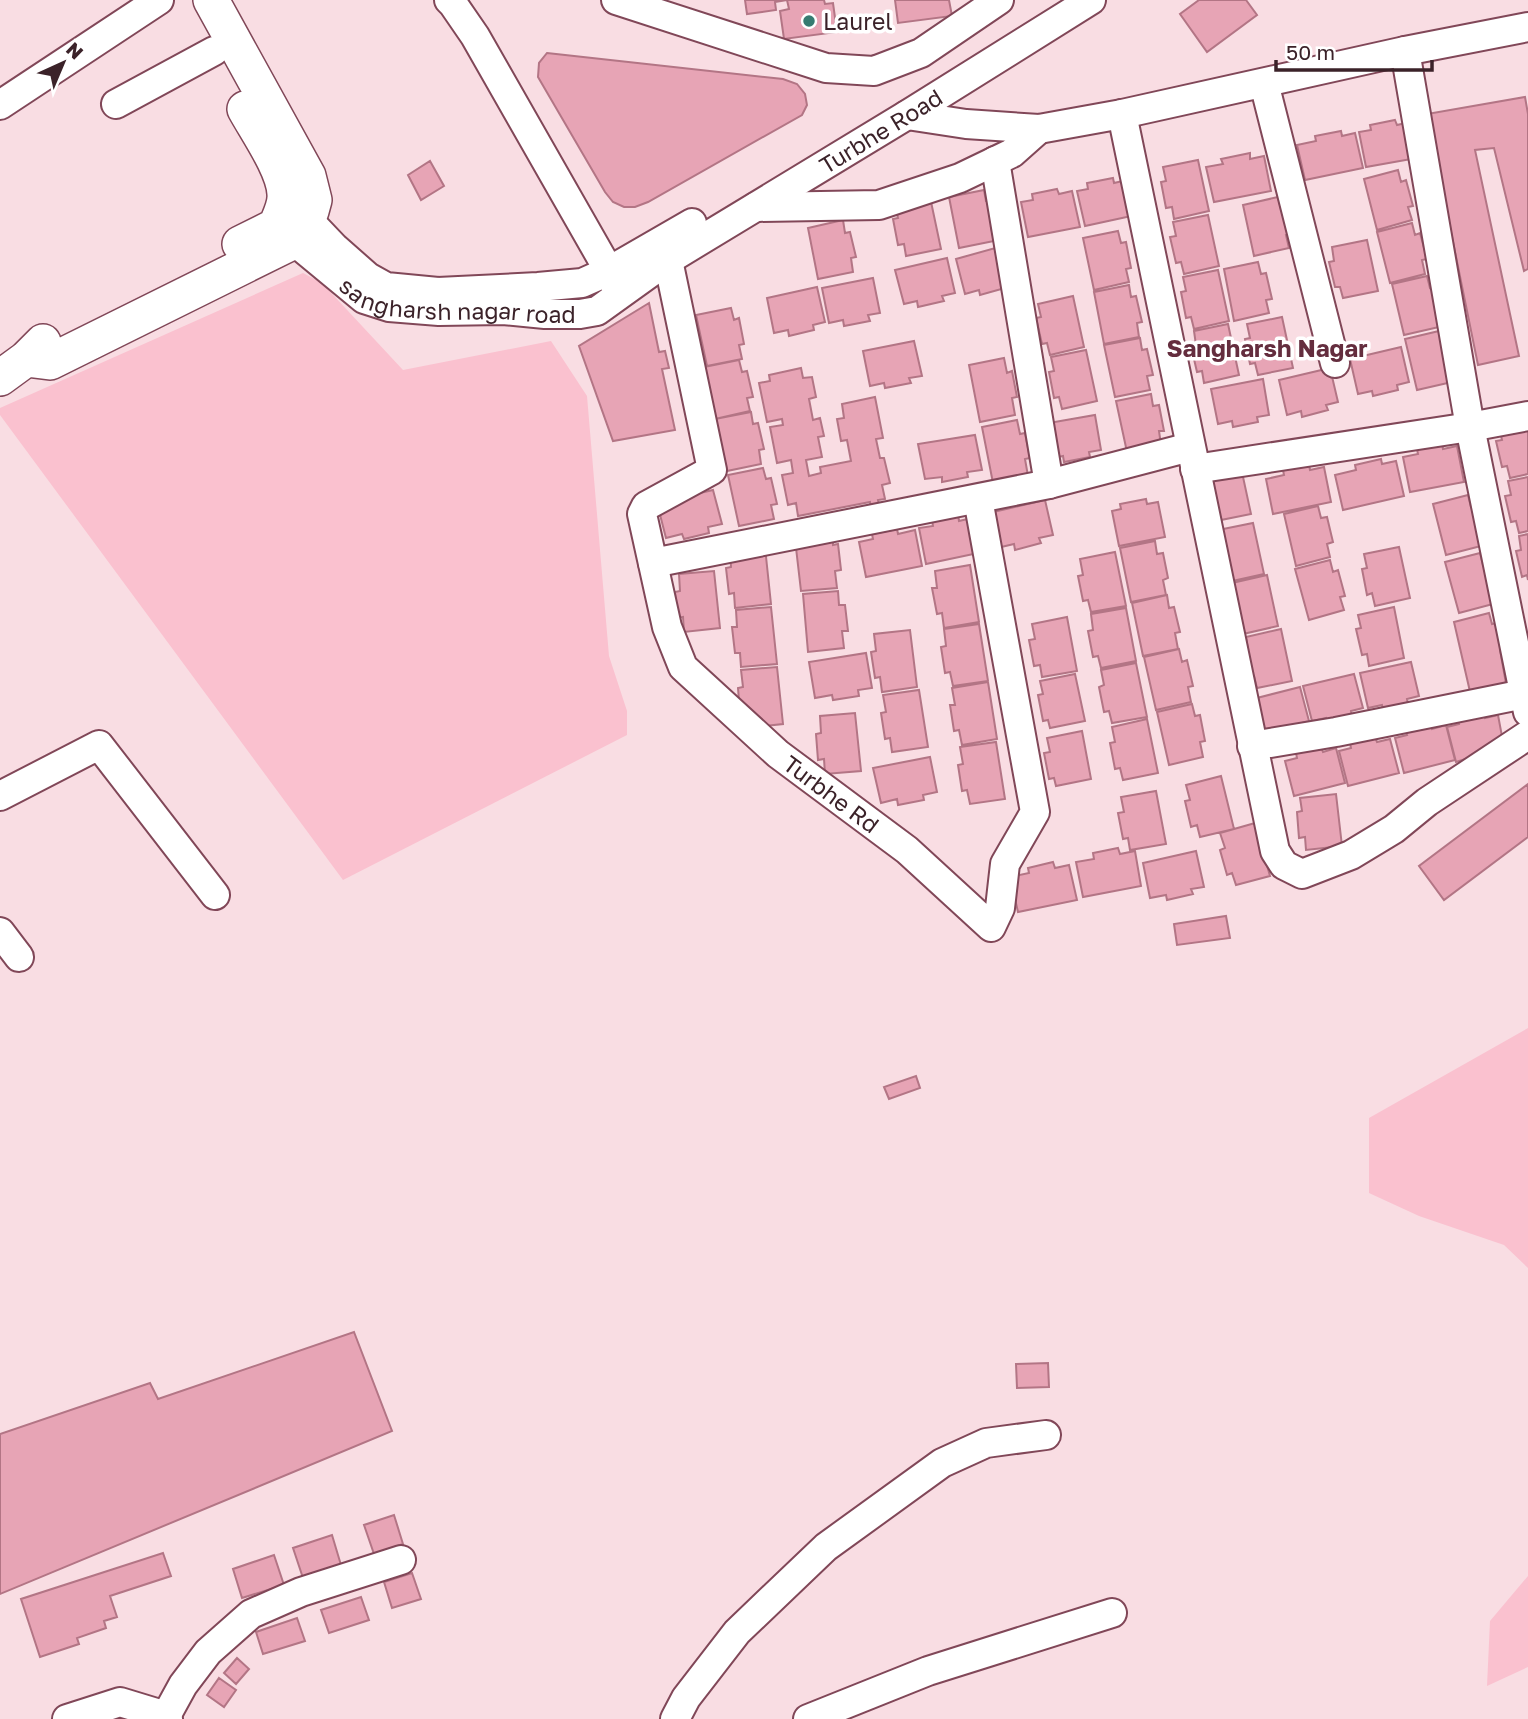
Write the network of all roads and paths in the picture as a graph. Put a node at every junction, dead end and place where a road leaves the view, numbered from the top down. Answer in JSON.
{"nodes":[{"id":1,"x":159,"y":0,"type":"edge"},
{"id":2,"x":186,"y":0,"type":"edge"},
{"id":3,"x":211,"y":0,"type":"edge"},
{"id":4,"x":616,"y":0,"type":"edge"},
{"id":5,"x":999,"y":0,"type":"edge"},
{"id":6,"x":1058,"y":0,"type":"edge"},
{"id":7,"x":1091,"y":0,"type":"edge"},
{"id":8,"x":453,"y":1,"type":"edge"},
{"id":9,"x":1528,"y":27,"type":"edge"},
{"id":10,"x":214,"y":51,"type":"junction"},
{"id":11,"x":1405,"y":51,"type":"junction"},
{"id":12,"x":1264,"y":83,"type":"junction"},
{"id":13,"x":116,"y":104,"type":"dead end"},
{"id":14,"x":0,"y":105,"type":"edge"},
{"id":15,"x":1122,"y":114,"type":"junction"},
{"id":16,"x":907,"y":115,"type":"junction"},
{"id":17,"x":1039,"y":129,"type":"junction"},
{"id":18,"x":995,"y":161,"type":"junction"},
{"id":19,"x":755,"y":207,"type":"junction"},
{"id":20,"x":291,"y":220,"type":"junction"},
{"id":21,"x":668,"y":260,"type":"junction"},
{"id":22,"x":615,"y":283,"type":"junction"},
{"id":23,"x":1335,"y":363,"type":"dead end"},
{"id":24,"x":13,"y":369,"type":"edge"},
{"id":25,"x":1528,"y":415,"type":"edge"},
{"id":26,"x":1470,"y":427,"type":"junction"},
{"id":27,"x":1193,"y":458,"type":"junction"},
{"id":28,"x":1049,"y":484,"type":"junction"},
{"id":29,"x":978,"y":499,"type":"junction"},
{"id":30,"x":653,"y":563,"type":"junction"},
{"id":31,"x":1526,"y":703,"type":"edge"},
{"id":32,"x":1528,"y":735,"type":"edge"},
{"id":33,"x":1252,"y":746,"type":"junction"},
{"id":34,"x":0,"y":796,"type":"edge"},
{"id":35,"x":215,"y":895,"type":"dead end"},
{"id":36,"x":0,"y":932,"type":"edge"},
{"id":37,"x":19,"y":957,"type":"dead end"},
{"id":38,"x":1046,"y":1435,"type":"dead end"},
{"id":39,"x":401,"y":1560,"type":"dead end"},
{"id":40,"x":1112,"y":1613,"type":"dead end"},
{"id":41,"x":167,"y":1718,"type":"edge"},
{"id":42,"x":67,"y":1719,"type":"edge"},
{"id":43,"x":675,"y":1719,"type":"edge"},
{"id":44,"x":808,"y":1719,"type":"edge"}],
"edges":[{"from":1,"to":14,"type":"street"},
{"from":2,"to":10,"type":"main road"},
{"from":3,"to":20,"type":"main road"},
{"from":4,"to":5,"type":"street"},
{"from":6,"to":22,"type":"street"},
{"from":7,"to":16,"type":"street","name":"Turbhe Road"},
{"from":8,"to":22,"type":"street"},
{"from":9,"to":11,"type":"street"},
{"from":10,"to":13,"type":"street"},
{"from":10,"to":20,"type":"main road"},
{"from":11,"to":12,"type":"street"},
{"from":11,"to":26,"type":"street"},
{"from":12,"to":15,"type":"street"},
{"from":12,"to":23,"type":"street"},
{"from":15,"to":17,"type":"street"},
{"from":15,"to":27,"type":"street"},
{"from":16,"to":17,"type":"street"},
{"from":16,"to":19,"type":"street","name":"Turbhe Road"},
{"from":17,"to":18,"type":"street"},
{"from":18,"to":19,"type":"street"},
{"from":18,"to":28,"type":"street"},
{"from":19,"to":21,"type":"street","name":"Turbhe Road"},
{"from":20,"to":22,"type":"street"},
{"from":20,"to":24,"type":"main road"},
{"from":21,"to":22,"type":"street"},
{"from":21,"to":30,"type":"street","name":"Turbhe Rd"},
{"from":25,"to":26,"type":"street"},
{"from":26,"to":27,"type":"street"},
{"from":26,"to":31,"type":"street"},
{"from":27,"to":28,"type":"street"},
{"from":27,"to":33,"type":"street"},
{"from":28,"to":29,"type":"street"},
{"from":29,"to":30,"type":"street"},
{"from":29,"to":30,"type":"street","name":"Turbhe Rd"},
{"from":31,"to":33,"type":"street"},
{"from":32,"to":33,"type":"street"},
{"from":34,"to":35,"type":"street"},
{"from":36,"to":37,"type":"street"},
{"from":38,"to":43,"type":"street"},
{"from":39,"to":41,"type":"street"},
{"from":40,"to":44,"type":"street"},
{"from":41,"to":42,"type":"street"}]}
